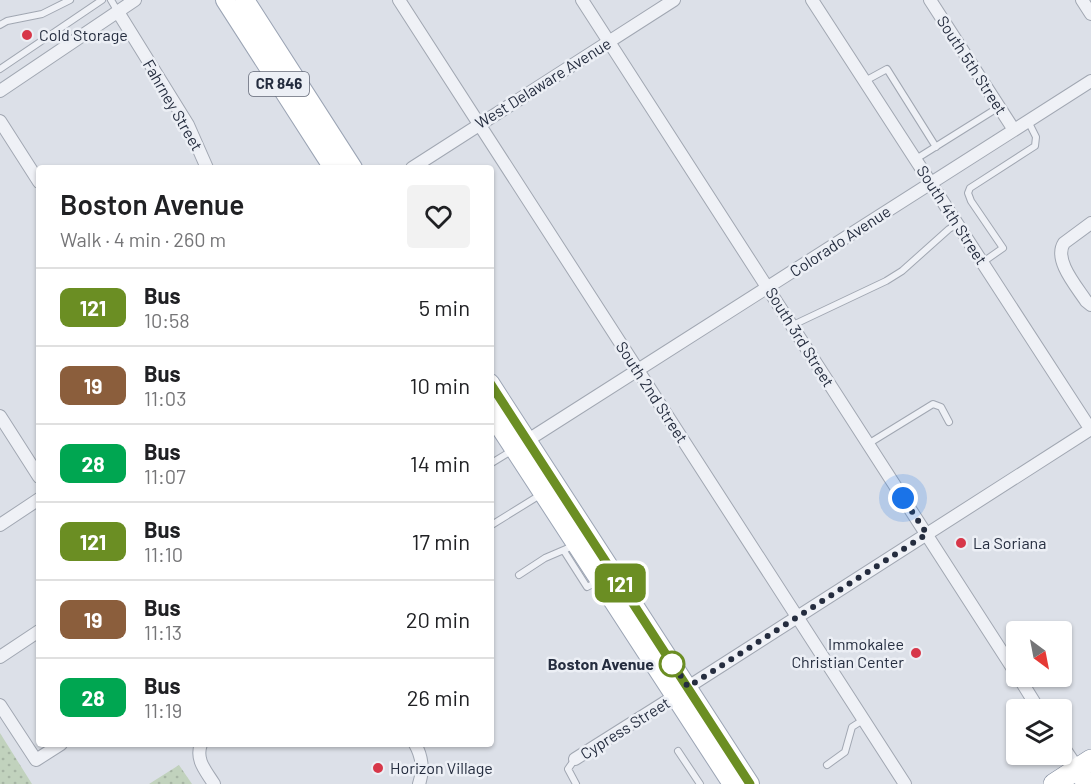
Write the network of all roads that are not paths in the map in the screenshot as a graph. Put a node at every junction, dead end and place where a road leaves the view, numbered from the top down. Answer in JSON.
{"nodes":[{"id":1,"x":70,"y":0,"type":"edge"},
{"id":2,"x":102,"y":0,"type":"edge"},
{"id":3,"x":111,"y":0,"type":"edge"},
{"id":4,"x":135,"y":0,"type":"edge"},
{"id":5,"x":225,"y":0,"type":"edge"},
{"id":6,"x":245,"y":0,"type":"edge"},
{"id":7,"x":399,"y":0,"type":"edge"},
{"id":8,"x":582,"y":0,"type":"edge"},
{"id":9,"x":674,"y":0,"type":"edge"},
{"id":10,"x":812,"y":0,"type":"edge"},
{"id":11,"x":930,"y":0,"type":"edge"},
{"id":12,"x":1082,"y":0,"type":"edge"},
{"id":13,"x":118,"y":12,"type":"junction"},
{"id":14,"x":1091,"y":14,"type":"edge"},
{"id":15,"x":0,"y":25,"type":"edge"},
{"id":16,"x":609,"y":42,"type":"junction"},
{"id":17,"x":0,"y":69,"type":"edge"},
{"id":18,"x":865,"y":81,"type":"junction"},
{"id":19,"x":1091,"y":81,"type":"edge"},
{"id":20,"x":0,"y":91,"type":"edge"},
{"id":21,"x":999,"y":106,"type":"junction"},
{"id":22,"x":0,"y":121,"type":"edge"},
{"id":23,"x":1028,"y":121,"type":"junction"},
{"id":24,"x":479,"y":124,"type":"junction"},
{"id":25,"x":1014,"y":130,"type":"junction"},
{"id":26,"x":936,"y":147,"type":"junction"},
{"id":27,"x":916,"y":159,"type":"junction"},
{"id":28,"x":206,"y":165,"type":"edge"},
{"id":29,"x":331,"y":165,"type":"edge"},
{"id":30,"x":351,"y":165,"type":"edge"},
{"id":31,"x":417,"y":165,"type":"edge"},
{"id":32,"x":36,"y":177,"type":"edge"},
{"id":33,"x":931,"y":183,"type":"junction"},
{"id":34,"x":1091,"y":223,"type":"edge"},
{"id":35,"x":958,"y":224,"type":"junction"},
{"id":36,"x":983,"y":262,"type":"junction"},
{"id":37,"x":769,"y":287,"type":"junction"},
{"id":38,"x":1091,"y":305,"type":"edge"},
{"id":39,"x":792,"y":325,"type":"junction"},
{"id":40,"x":638,"y":370,"type":"junction"},
{"id":41,"x":494,"y":391,"type":"edge"},
{"id":42,"x":494,"y":415,"type":"edge"},
{"id":43,"x":0,"y":416,"type":"edge"},
{"id":44,"x":949,"y":422,"type":"dead end"},
{"id":45,"x":1091,"y":429,"type":"edge"},
{"id":46,"x":868,"y":444,"type":"junction"},
{"id":47,"x":521,"y":445,"type":"junction"},
{"id":48,"x":494,"y":462,"type":"edge"},
{"id":49,"x":36,"y":472,"type":"edge"},
{"id":50,"x":543,"y":493,"type":"junction"},
{"id":51,"x":36,"y":501,"type":"edge"},
{"id":52,"x":494,"y":524,"type":"edge"},
{"id":53,"x":0,"y":525,"type":"edge"},
{"id":54,"x":927,"y":534,"type":"junction"},
{"id":55,"x":570,"y":547,"type":"junction"},
{"id":56,"x":519,"y":575,"type":"dead end"},
{"id":57,"x":798,"y":616,"type":"junction"},
{"id":58,"x":36,"y":634,"type":"edge"},
{"id":59,"x":0,"y":657,"type":"edge"},
{"id":60,"x":1006,"y":657,"type":"edge"},
{"id":61,"x":681,"y":692,"type":"junction"},
{"id":62,"x":0,"y":705,"type":"edge"},
{"id":63,"x":863,"y":719,"type":"junction"},
{"id":64,"x":56,"y":747,"type":"edge"},
{"id":65,"x":200,"y":747,"type":"edge"},
{"id":66,"x":416,"y":747,"type":"edge"},
{"id":67,"x":678,"y":751,"type":"dead end"},
{"id":68,"x":1072,"y":756,"type":"edge"},
{"id":69,"x":574,"y":759,"type":"joint"},
{"id":70,"x":827,"y":765,"type":"dead end"},
{"id":71,"x":1085,"y":771,"type":"edge"},
{"id":72,"x":214,"y":784,"type":"edge"},
{"id":73,"x":419,"y":784,"type":"edge"},
{"id":74,"x":576,"y":784,"type":"edge"},
{"id":75,"x":700,"y":784,"type":"edge"},
{"id":76,"x":732,"y":784,"type":"edge"},
{"id":77,"x":750,"y":784,"type":"edge"},
{"id":78,"x":905,"y":784,"type":"edge"},
{"id":79,"x":1054,"y":784,"type":"edge"}],
"edges":[{"from":1,"to":15,"type":"lane"},
{"from":2,"to":17,"type":"lane"},
{"from":3,"to":13,"type":"lane"},
{"from":4,"to":13,"type":"street"},
{"from":5,"to":29,"type":"main road","number":"CR 846"},
{"from":6,"to":30,"type":"main road","number":"CR 846"},
{"from":7,"to":24,"type":"street","name":"South 2nd Street"},
{"from":8,"to":16,"type":"street","name":"South 3rd Street"},
{"from":9,"to":16,"type":"street","name":"West Delaware Avenue"},
{"from":10,"to":18,"type":"street","name":"South 4th Street"},
{"from":11,"to":21,"type":"street","name":"South 5th Street"},
{"from":12,"to":14,"type":"street"},
{"from":13,"to":20,"type":"street"},
{"from":13,"to":28,"type":"street","name":"Fahrney Street"},
{"from":16,"to":24,"type":"street","name":"West Delaware Avenue"},
{"from":16,"to":37,"type":"street","name":"South 3rd Street"},
{"from":18,"to":26,"type":"lane"},
{"from":18,"to":27,"type":"street","name":"South 4th Street"},
{"from":19,"to":23,"type":"street","name":"Colorado Avenue"},
{"from":21,"to":25,"type":"street","name":"South 5th Street"},
{"from":21,"to":26,"type":"lane"},
{"from":22,"to":32,"type":"street"},
{"from":23,"to":25,"type":"street","name":"Colorado Avenue"},
{"from":23,"to":36,"type":"lane"},
{"from":24,"to":31,"type":"street","name":"West Delaware Avenue"},
{"from":24,"to":40,"type":"street","name":"South 2nd Street"},
{"from":25,"to":33,"type":"street","name":"Colorado Avenue"},
{"from":26,"to":27,"type":"lane"},
{"from":27,"to":33,"type":"street","name":"South 4th Street"},
{"from":33,"to":35,"type":"street","name":"South 4th Street"},
{"from":33,"to":37,"type":"street","name":"Colorado Avenue"},
{"from":34,"to":38,"type":"street"},
{"from":35,"to":36,"type":"street","name":"South 4th Street"},
{"from":35,"to":39,"type":"lane"},
{"from":36,"to":45,"type":"street","name":"South 4th Street"},
{"from":37,"to":39,"type":"street","name":"South 3rd Street"},
{"from":37,"to":40,"type":"street","name":"Colorado Avenue"},
{"from":39,"to":46,"type":"street","name":"South 3rd Street"},
{"from":40,"to":47,"type":"street","name":"Colorado Avenue"},
{"from":40,"to":57,"type":"street","name":"South 2nd Street"},
{"from":41,"to":47,"type":"main road"},
{"from":42,"to":47,"type":"main road"},
{"from":43,"to":49,"type":"street"},
{"from":44,"to":46,"type":"lane"},
{"from":45,"to":54,"type":"street"},
{"from":46,"to":54,"type":"street","name":"South 3rd Street"},
{"from":47,"to":48,"type":"lane"},
{"from":47,"to":50,"type":"main road"},
{"from":47,"to":61,"type":"main road"},
{"from":50,"to":52,"type":"lane"},
{"from":50,"to":55,"type":"main road"},
{"from":51,"to":53,"type":"street"},
{"from":54,"to":57,"type":"street"},
{"from":54,"to":60,"type":"street","name":"South 3rd Street"},
{"from":55,"to":56,"type":"lane"},
{"from":55,"to":61,"type":"main road"},
{"from":57,"to":61,"type":"street"},
{"from":57,"to":63,"type":"street","name":"South 2nd Street"},
{"from":58,"to":59,"type":"street"},
{"from":61,"to":69,"type":"street","name":"Cypress Street"},
{"from":61,"to":76,"type":"main road"},
{"from":61,"to":77,"type":"main road"},
{"from":62,"to":64,"type":"street"},
{"from":63,"to":70,"type":"lane"},
{"from":63,"to":78,"type":"street","name":"South 2nd Street"},
{"from":65,"to":72,"type":"street"},
{"from":66,"to":73,"type":"street"},
{"from":67,"to":75,"type":"lane"},
{"from":68,"to":71,"type":"street"},
{"from":69,"to":74,"type":"lane"},
{"from":71,"to":79,"type":"highway"}]}
